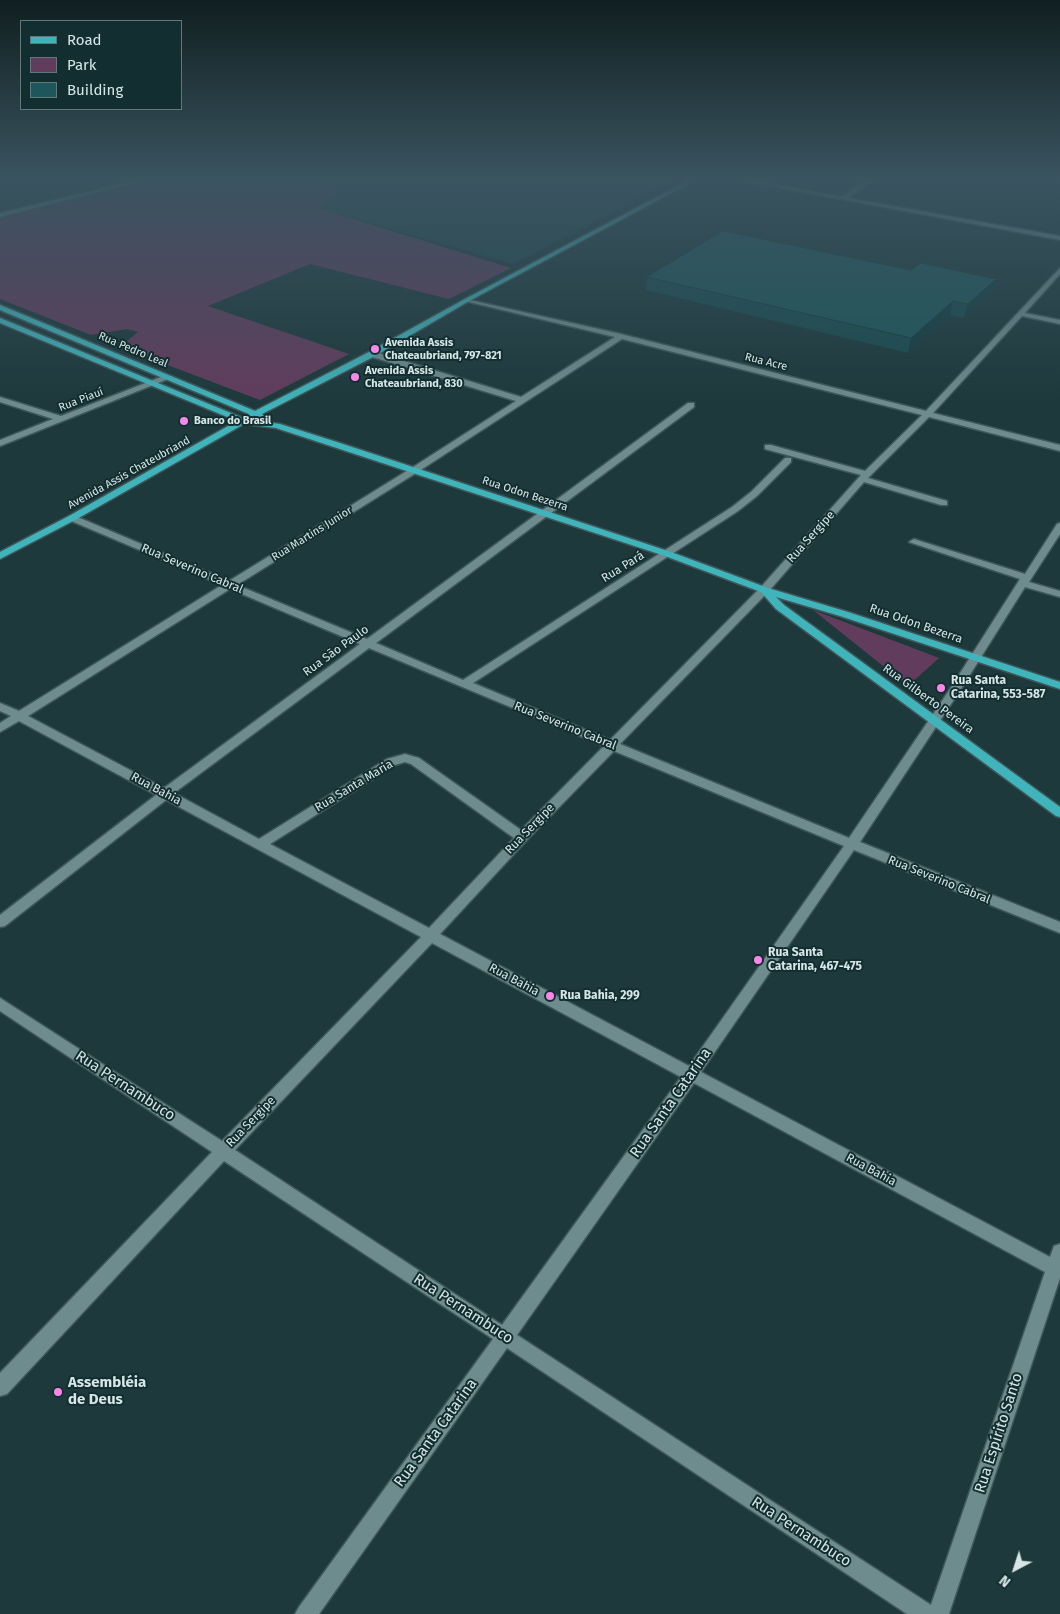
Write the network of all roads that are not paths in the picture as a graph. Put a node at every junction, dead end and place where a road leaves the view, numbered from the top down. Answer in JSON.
{"nodes":[{"id":1,"x":549,"y":256,"type":"edge"},
{"id":2,"x":1060,"y":270,"type":"edge"},
{"id":3,"x":466,"y":300,"type":"junction"},
{"id":4,"x":0,"y":307,"type":"edge"},
{"id":5,"x":1021,"y":314,"type":"junction"},
{"id":6,"x":0,"y":320,"type":"edge"},
{"id":7,"x":1060,"y":322,"type":"edge"},
{"id":8,"x":621,"y":336,"type":"junction"},
{"id":9,"x":372,"y":354,"type":"junction"},
{"id":10,"x":169,"y":377,"type":"junction"},
{"id":11,"x":154,"y":384,"type":"junction"},
{"id":12,"x":0,"y":400,"type":"edge"},
{"id":13,"x":522,"y":400,"type":"junction"},
{"id":14,"x":692,"y":405,"type":"dead end"},
{"id":15,"x":257,"y":414,"type":"junction"},
{"id":16,"x":927,"y":415,"type":"junction"},
{"id":17,"x":61,"y":419,"type":"junction"},
{"id":18,"x":243,"y":421,"type":"junction"},
{"id":19,"x":277,"y":426,"type":"junction"},
{"id":20,"x":0,"y":443,"type":"edge"},
{"id":21,"x":768,"y":447,"type":"dead end"},
{"id":22,"x":1060,"y":448,"type":"edge"},
{"id":23,"x":788,"y":460,"type":"dead end"},
{"id":24,"x":413,"y":471,"type":"junction"},
{"id":25,"x":864,"y":477,"type":"junction"},
{"id":26,"x":944,"y":503,"type":"dead end"},
{"id":27,"x":545,"y":514,"type":"junction"},
{"id":28,"x":72,"y":518,"type":"junction"},
{"id":29,"x":1060,"y":526,"type":"edge"},
{"id":30,"x":914,"y":542,"type":"dead end"},
{"id":31,"x":668,"y":554,"type":"junction"},
{"id":32,"x":0,"y":556,"type":"edge"},
{"id":33,"x":1024,"y":581,"type":"junction"},
{"id":34,"x":230,"y":585,"type":"junction"},
{"id":35,"x":764,"y":590,"type":"junction"},
{"id":36,"x":1060,"y":594,"type":"edge"},
{"id":37,"x":780,"y":607,"type":"joint"},
{"id":38,"x":368,"y":644,"type":"junction"},
{"id":39,"x":976,"y":659,"type":"junction"},
{"id":40,"x":464,"y":684,"type":"junction"},
{"id":41,"x":1060,"y":686,"type":"edge"},
{"id":42,"x":0,"y":706,"type":"edge"},
{"id":43,"x":18,"y":716,"type":"junction"},
{"id":44,"x":935,"y":722,"type":"junction"},
{"id":45,"x":0,"y":728,"type":"edge"},
{"id":46,"x":611,"y":746,"type":"junction"},
{"id":47,"x":165,"y":794,"type":"junction"},
{"id":48,"x":1060,"y":813,"type":"edge"},
{"id":49,"x":522,"y":837,"type":"junction"},
{"id":50,"x":260,"y":844,"type":"junction"},
{"id":51,"x":852,"y":845,"type":"junction"},
{"id":52,"x":0,"y":922,"type":"edge"},
{"id":53,"x":1060,"y":928,"type":"edge"},
{"id":54,"x":430,"y":936,"type":"junction"},
{"id":55,"x":0,"y":1004,"type":"edge"},
{"id":56,"x":691,"y":1074,"type":"junction"},
{"id":57,"x":223,"y":1151,"type":"junction"},
{"id":58,"x":1057,"y":1260,"type":"edge"},
{"id":59,"x":505,"y":1337,"type":"junction"},
{"id":60,"x":0,"y":1387,"type":"edge"},
{"id":61,"x":306,"y":1614,"type":"edge"},
{"id":62,"x":926,"y":1614,"type":"edge"},
{"id":63,"x":938,"y":1614,"type":"edge"}],
"edges":[{"from":1,"to":3,"type":"main road","name":"Avenida Assis Chateubriand"},
{"from":2,"to":5,"type":"street","name":"Rua Sergipe"},
{"from":3,"to":8,"type":"street","name":"Rua Acre"},
{"from":3,"to":9,"type":"main road","name":"Avenida Assis Chateubriand"},
{"from":4,"to":10,"type":"main road","name":"Rua Pedro Leal"},
{"from":5,"to":7,"type":"street"},
{"from":5,"to":16,"type":"street","name":"Rua Sergipe"},
{"from":6,"to":11,"type":"main road","name":"Rua Pedro Leal"},
{"from":8,"to":13,"type":"street","name":"Rua Martins Junior"},
{"from":8,"to":16,"type":"street","name":"Rua Acre"},
{"from":9,"to":13,"type":"street"},
{"from":9,"to":15,"type":"main road","name":"Avenida Assis Chateubriand"},
{"from":10,"to":11,"type":"street","name":"Rua Piauí"},
{"from":10,"to":15,"type":"main road","name":"Rua Pedro Leal"},
{"from":11,"to":17,"type":"street","name":"Rua Piauí"},
{"from":11,"to":18,"type":"main road","name":"Rua Pedro Leal"},
{"from":12,"to":17,"type":"street"},
{"from":13,"to":24,"type":"street","name":"Rua Martins Junior"},
{"from":14,"to":27,"type":"street","name":"Rua São Paulo"},
{"from":15,"to":18,"type":"main road","name":"Avenida Assis Chateubriand"},
{"from":15,"to":19,"type":"main road","name":"Rua Odon Bezerra"},
{"from":16,"to":22,"type":"street","name":"Rua Acre"},
{"from":16,"to":25,"type":"street","name":"Rua Sergipe"},
{"from":17,"to":20,"type":"street","name":"Rua Piauí"},
{"from":18,"to":19,"type":"main road","name":"Rua Odon Bezerra"},
{"from":18,"to":28,"type":"main road","name":"Avenida Assis Chateubriand"},
{"from":19,"to":24,"type":"main road","name":"Rua Odon Bezerra"},
{"from":21,"to":25,"type":"street"},
{"from":23,"to":31,"type":"street","name":"Rua Pará"},
{"from":24,"to":27,"type":"main road","name":"Rua Odon Bezerra"},
{"from":24,"to":34,"type":"street","name":"Rua Martins Junior"},
{"from":25,"to":26,"type":"street"},
{"from":25,"to":35,"type":"street","name":"Rua Sergipe"},
{"from":27,"to":31,"type":"main road","name":"Rua Odon Bezerra"},
{"from":27,"to":38,"type":"street","name":"Rua São Paulo"},
{"from":28,"to":32,"type":"main road","name":"Avenida Assis Chateubriand"},
{"from":28,"to":34,"type":"street","name":"Rua Severino Cabral"},
{"from":29,"to":33,"type":"street","name":"Rua Santa Catarina"},
{"from":30,"to":33,"type":"street"},
{"from":31,"to":35,"type":"main road","name":"Rua Odon Bezerra"},
{"from":31,"to":40,"type":"street","name":"Rua Pará"},
{"from":33,"to":36,"type":"street"},
{"from":33,"to":39,"type":"street","name":"Rua Santa Catarina"},
{"from":34,"to":38,"type":"street","name":"Rua Severino Cabral"},
{"from":34,"to":43,"type":"street","name":"Rua Martins Junior"},
{"from":35,"to":37,"type":"main road","name":"Rua Odon Bezerra"},
{"from":35,"to":39,"type":"main road","name":"Rua Odon Bezerra"},
{"from":35,"to":46,"type":"street","name":"Rua Sergipe"},
{"from":37,"to":44,"type":"main road","name":"Rua Gilberto Pereira"},
{"from":38,"to":40,"type":"street","name":"Rua Severino Cabral"},
{"from":38,"to":47,"type":"street","name":"Rua São Paulo"},
{"from":39,"to":41,"type":"main road","name":"Rua Odon Bezerra"},
{"from":39,"to":44,"type":"street","name":"Rua Santa Catarina"},
{"from":40,"to":46,"type":"street","name":"Rua Severino Cabral"},
{"from":42,"to":43,"type":"street","name":"Rua Bahia"},
{"from":43,"to":45,"type":"street","name":"Rua Martins Junior"},
{"from":43,"to":47,"type":"street","name":"Rua Bahia"},
{"from":44,"to":48,"type":"main road","name":"Rua Gilberto Pereira"},
{"from":44,"to":51,"type":"street","name":"Rua Santa Catarina"},
{"from":46,"to":49,"type":"street","name":"Rua Sergipe"},
{"from":46,"to":51,"type":"street","name":"Rua Severino Cabral"},
{"from":47,"to":50,"type":"street","name":"Rua Bahia"},
{"from":47,"to":52,"type":"street","name":"Rua São Paulo"},
{"from":49,"to":50,"type":"street","name":"Rua Santa Maria"},
{"from":49,"to":54,"type":"street","name":"Rua Sergipe"},
{"from":50,"to":54,"type":"street","name":"Rua Bahia"},
{"from":51,"to":53,"type":"street","name":"Rua Severino Cabral"},
{"from":51,"to":56,"type":"street","name":"Rua Santa Catarina"},
{"from":54,"to":56,"type":"street","name":"Rua Bahia"},
{"from":54,"to":57,"type":"street","name":"Rua Sergipe"},
{"from":55,"to":57,"type":"street","name":"Rua Pernambuco"},
{"from":56,"to":58,"type":"street","name":"Rua Bahia"},
{"from":56,"to":59,"type":"street","name":"Rua Santa Catarina"},
{"from":57,"to":59,"type":"street","name":"Rua Pernambuco"},
{"from":57,"to":60,"type":"street","name":"Rua Sergipe"},
{"from":58,"to":63,"type":"street","name":"Rua Espírito Santo"},
{"from":59,"to":61,"type":"street","name":"Rua Santa Catarina"},
{"from":59,"to":62,"type":"street","name":"Rua Pernambuco"}]}
